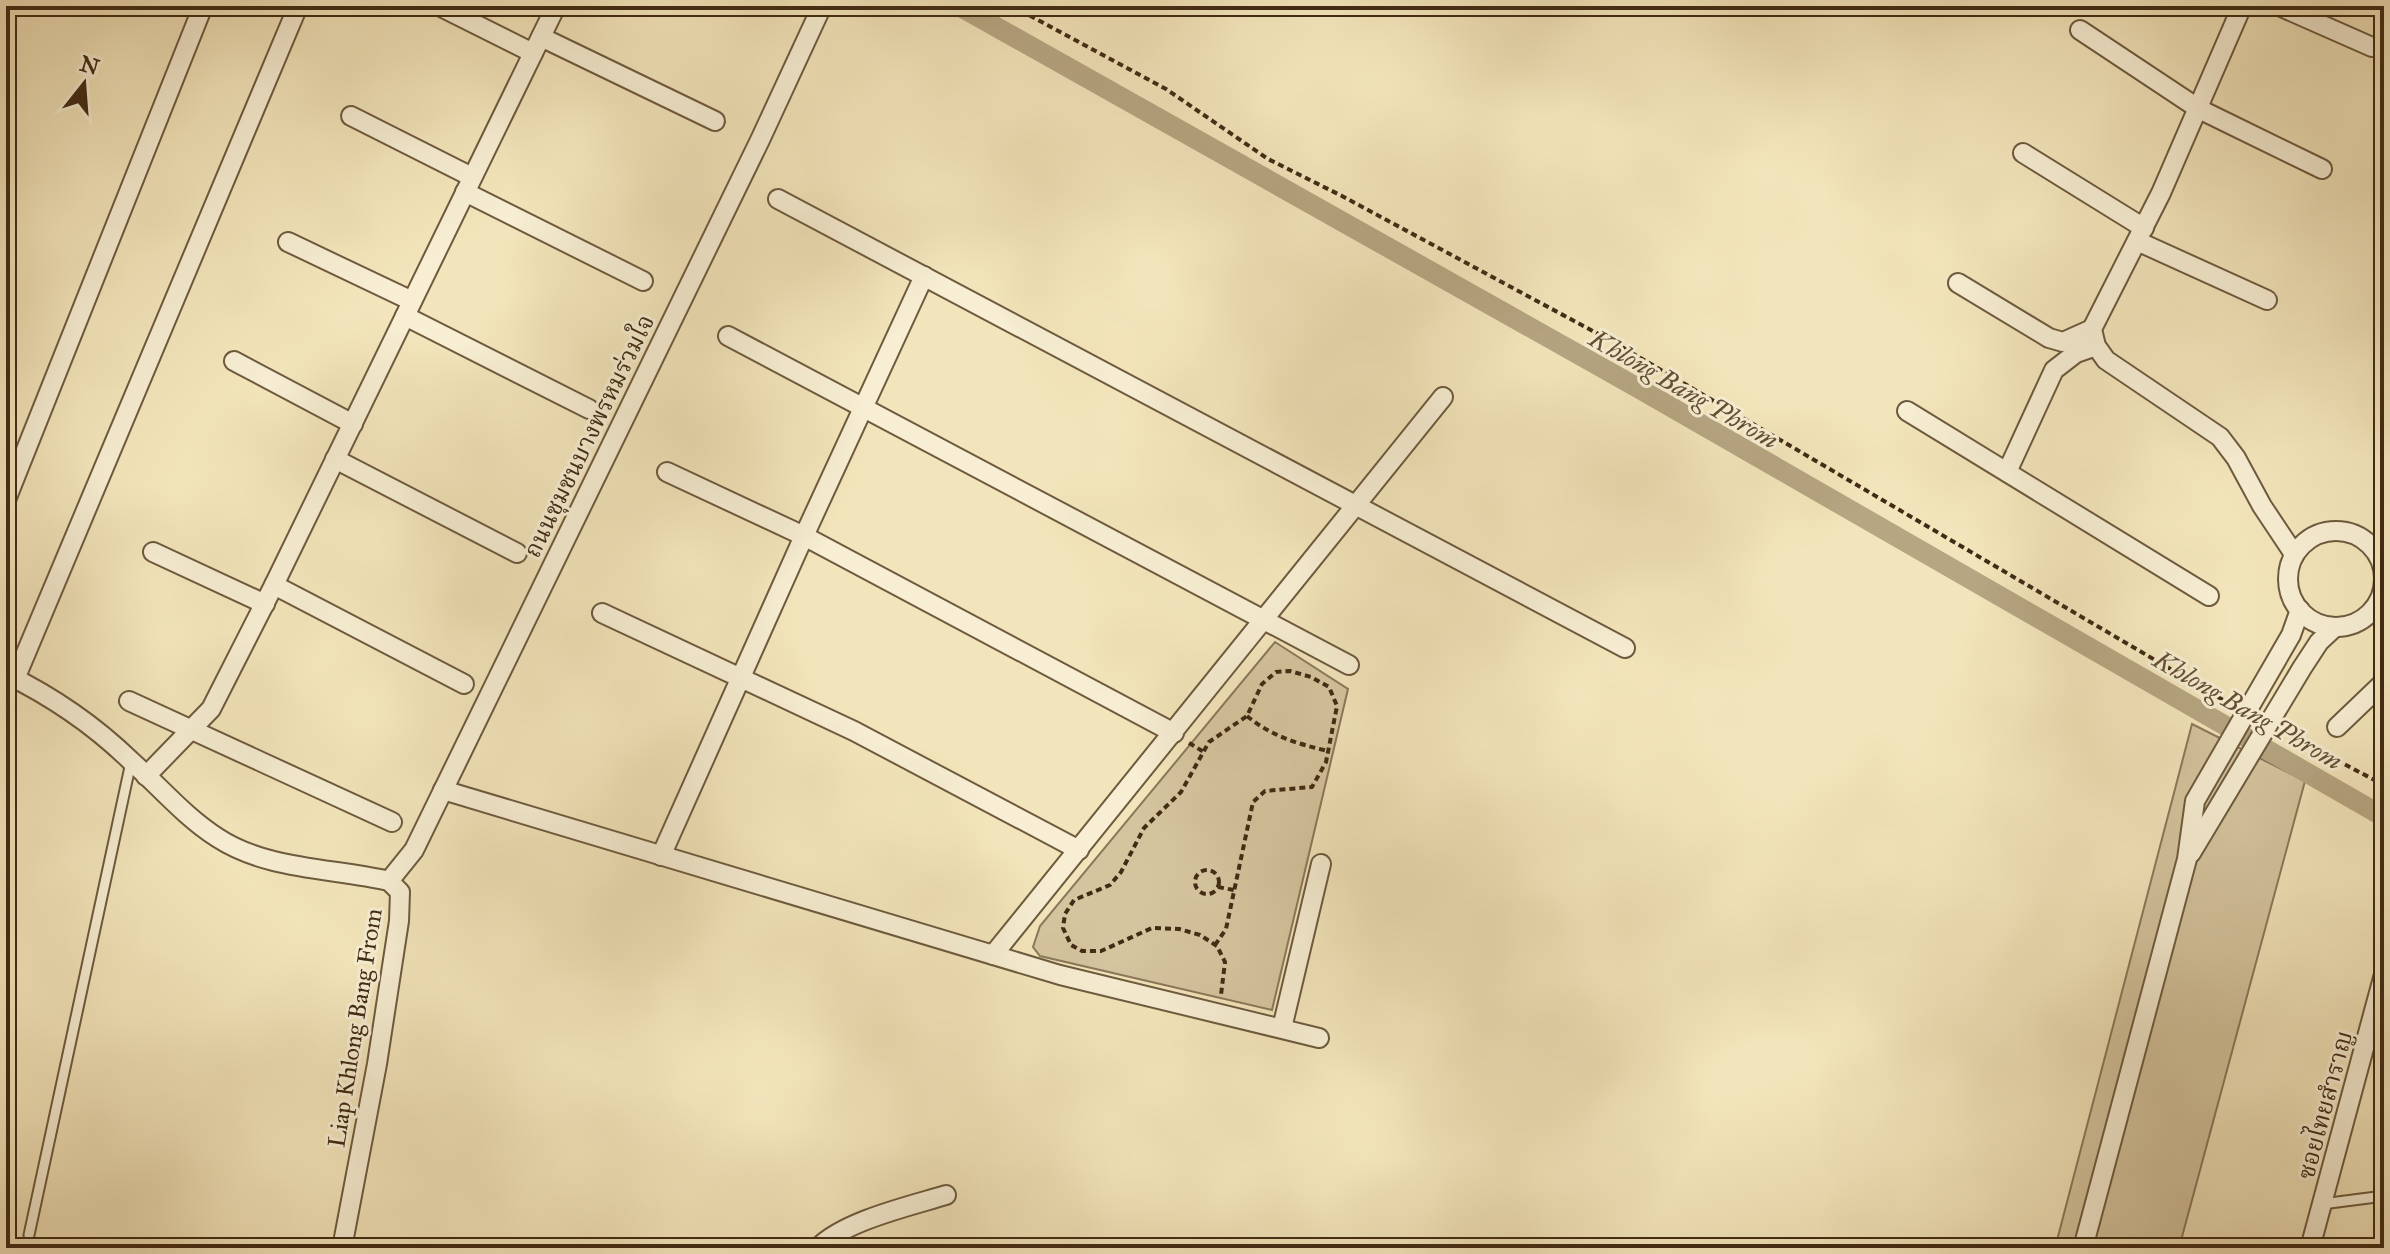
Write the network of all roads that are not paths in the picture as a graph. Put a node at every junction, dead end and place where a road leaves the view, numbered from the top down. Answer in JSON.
{"nodes":[{"id":1,"x":203,"y":6,"type":"edge"},
{"id":2,"x":298,"y":6,"type":"edge"},
{"id":3,"x":439,"y":6,"type":"edge"},
{"id":4,"x":556,"y":6,"type":"edge"},
{"id":5,"x":822,"y":6,"type":"edge"},
{"id":6,"x":2242,"y":6,"type":"edge"},
{"id":7,"x":2279,"y":6,"type":"edge"},
{"id":8,"x":2080,"y":30,"type":"dead end"},
{"id":9,"x":537,"y":45,"type":"junction"},
{"id":10,"x":2372,"y":47,"type":"dead end"},
{"id":11,"x":2199,"y":109,"type":"junction"},
{"id":12,"x":351,"y":116,"type":"dead end"},
{"id":13,"x":715,"y":121,"type":"dead end"},
{"id":14,"x":2023,"y":153,"type":"dead end"},
{"id":15,"x":2322,"y":169,"type":"dead end"},
{"id":16,"x":469,"y":184,"type":"junction"},
{"id":17,"x":778,"y":199,"type":"dead end"},
{"id":18,"x":2140,"y":235,"type":"junction"},
{"id":19,"x":288,"y":242,"type":"dead end"},
{"id":20,"x":924,"y":276,"type":"junction"},
{"id":21,"x":643,"y":281,"type":"dead end"},
{"id":22,"x":1958,"y":283,"type":"dead end"},
{"id":23,"x":2267,"y":300,"type":"dead end"},
{"id":24,"x":409,"y":308,"type":"junction"},
{"id":25,"x":728,"y":336,"type":"dead end"},
{"id":26,"x":2094,"y":338,"type":"junction"},
{"id":27,"x":234,"y":361,"type":"dead end"},
{"id":28,"x":1443,"y":397,"type":"dead end"},
{"id":29,"x":863,"y":408,"type":"junction"},
{"id":30,"x":589,"y":409,"type":"dead end"},
{"id":31,"x":1907,"y":411,"type":"dead end"},
{"id":32,"x":353,"y":424,"type":"junction"},
{"id":33,"x":335,"y":459,"type":"junction"},
{"id":34,"x":667,"y":472,"type":"dead end"},
{"id":35,"x":2007,"y":472,"type":"junction"},
{"id":36,"x":6,"y":500,"type":"edge"},
{"id":37,"x":1356,"y":505,"type":"junction"},
{"id":38,"x":804,"y":536,"type":"junction"},
{"id":39,"x":153,"y":552,"type":"dead end"},
{"id":40,"x":517,"y":553,"type":"dead end"},
{"id":41,"x":2294,"y":554,"type":"junction"},
{"id":42,"x":274,"y":585,"type":"junction"},
{"id":43,"x":2209,"y":596,"type":"dead end"},
{"id":44,"x":265,"y":604,"type":"junction"},
{"id":45,"x":2300,"y":610,"type":"junction"},
{"id":46,"x":602,"y":613,"type":"dead end"},
{"id":47,"x":1264,"y":620,"type":"junction"},
{"id":48,"x":2335,"y":627,"type":"junction"},
{"id":49,"x":1625,"y":648,"type":"dead end"},
{"id":50,"x":1349,"y":665,"type":"dead end"},
{"id":51,"x":10,"y":676,"type":"edge"},
{"id":52,"x":740,"y":677,"type":"junction"},
{"id":53,"x":2384,"y":682,"type":"edge"},
{"id":54,"x":464,"y":684,"type":"dead end"},
{"id":55,"x":129,"y":701,"type":"dead end"},
{"id":56,"x":2337,"y":727,"type":"dead end"},
{"id":57,"x":191,"y":730,"type":"junction"},
{"id":58,"x":1174,"y":733,"type":"junction"},
{"id":59,"x":131,"y":761,"type":"junction"},
{"id":60,"x":146,"y":776,"type":"junction"},
{"id":61,"x":443,"y":790,"type":"junction"},
{"id":62,"x":392,"y":822,"type":"dead end"},
{"id":63,"x":1079,"y":850,"type":"junction"},
{"id":64,"x":661,"y":856,"type":"junction"},
{"id":65,"x":2187,"y":859,"type":"junction"},
{"id":66,"x":1321,"y":864,"type":"dead end"},
{"id":67,"x":389,"y":881,"type":"junction"},
{"id":68,"x":993,"y":955,"type":"junction"},
{"id":69,"x":2384,"y":974,"type":"edge"},
{"id":70,"x":1282,"y":1028,"type":"junction"},
{"id":71,"x":1319,"y":1038,"type":"dead end"},
{"id":72,"x":946,"y":1195,"type":"dead end"},
{"id":73,"x":2384,"y":1196,"type":"edge"},
{"id":74,"x":2322,"y":1204,"type":"junction"},
{"id":75,"x":29,"y":1235,"type":"dead end"},
{"id":76,"x":342,"y":1248,"type":"edge"},
{"id":77,"x":818,"y":1248,"type":"edge"},
{"id":78,"x":2083,"y":1248,"type":"edge"},
{"id":79,"x":2310,"y":1248,"type":"edge"}],
"edges":[{"from":1,"to":36,"type":"street"},
{"from":2,"to":51,"type":"street"},
{"from":3,"to":9,"type":"street"},
{"from":4,"to":9,"type":"street"},
{"from":5,"to":61,"type":"street","name":"ถนนชุมชนบางพรหมร่วมใจ"},
{"from":6,"to":11,"type":"street"},
{"from":7,"to":10,"type":"street"},
{"from":8,"to":11,"type":"street"},
{"from":9,"to":13,"type":"street"},
{"from":9,"to":16,"type":"street"},
{"from":11,"to":15,"type":"street"},
{"from":11,"to":18,"type":"street"},
{"from":12,"to":16,"type":"street"},
{"from":14,"to":18,"type":"street"},
{"from":16,"to":21,"type":"street"},
{"from":16,"to":24,"type":"street"},
{"from":17,"to":20,"type":"street"},
{"from":18,"to":23,"type":"street"},
{"from":18,"to":26,"type":"street"},
{"from":19,"to":24,"type":"street"},
{"from":20,"to":29,"type":"street"},
{"from":20,"to":37,"type":"street"},
{"from":22,"to":26,"type":"street"},
{"from":24,"to":30,"type":"street"},
{"from":24,"to":32,"type":"street"},
{"from":25,"to":29,"type":"street"},
{"from":26,"to":35,"type":"street"},
{"from":26,"to":41,"type":"street"},
{"from":27,"to":32,"type":"street"},
{"from":28,"to":37,"type":"street"},
{"from":29,"to":38,"type":"street"},
{"from":29,"to":47,"type":"street"},
{"from":31,"to":35,"type":"street"},
{"from":32,"to":33,"type":"street"},
{"from":33,"to":40,"type":"street"},
{"from":33,"to":42,"type":"street"},
{"from":34,"to":38,"type":"street"},
{"from":35,"to":43,"type":"street"},
{"from":37,"to":47,"type":"street"},
{"from":37,"to":49,"type":"street"},
{"from":38,"to":52,"type":"street"},
{"from":38,"to":58,"type":"street"},
{"from":39,"to":44,"type":"street"},
{"from":41,"to":45,"type":"street"},
{"from":41,"to":48,"type":"street"},
{"from":42,"to":44,"type":"street"},
{"from":42,"to":54,"type":"street"},
{"from":44,"to":57,"type":"street"},
{"from":45,"to":48,"type":"street"},
{"from":45,"to":65,"type":"street"},
{"from":46,"to":52,"type":"street"},
{"from":47,"to":50,"type":"street"},
{"from":47,"to":58,"type":"street"},
{"from":48,"to":65,"type":"street"},
{"from":51,"to":59,"type":"street","name":"Liap Khlong Bang From"},
{"from":52,"to":63,"type":"street"},
{"from":52,"to":64,"type":"street"},
{"from":53,"to":56,"type":"street"},
{"from":55,"to":57,"type":"street"},
{"from":57,"to":60,"type":"street"},
{"from":57,"to":62,"type":"street"},
{"from":58,"to":63,"type":"street"},
{"from":59,"to":60,"type":"street","name":"Liap Khlong Bang From"},
{"from":59,"to":75,"type":"lane"},
{"from":60,"to":67,"type":"street","name":"Liap Khlong Bang From"},
{"from":61,"to":64,"type":"street"},
{"from":61,"to":67,"type":"street","name":"ถนนชุมชนบางพรหมร่วมใจ"},
{"from":63,"to":68,"type":"street"},
{"from":64,"to":68,"type":"street"},
{"from":65,"to":78,"type":"street"},
{"from":66,"to":70,"type":"street"},
{"from":67,"to":76,"type":"street","name":"Liap Khlong Bang From"},
{"from":68,"to":70,"type":"street"},
{"from":69,"to":74,"type":"street","name":"ซอยไทยสำราญ"},
{"from":70,"to":71,"type":"street"},
{"from":72,"to":77,"type":"street"},
{"from":73,"to":74,"type":"lane"},
{"from":74,"to":79,"type":"street","name":"ซอยไทยสำราญ"}]}
